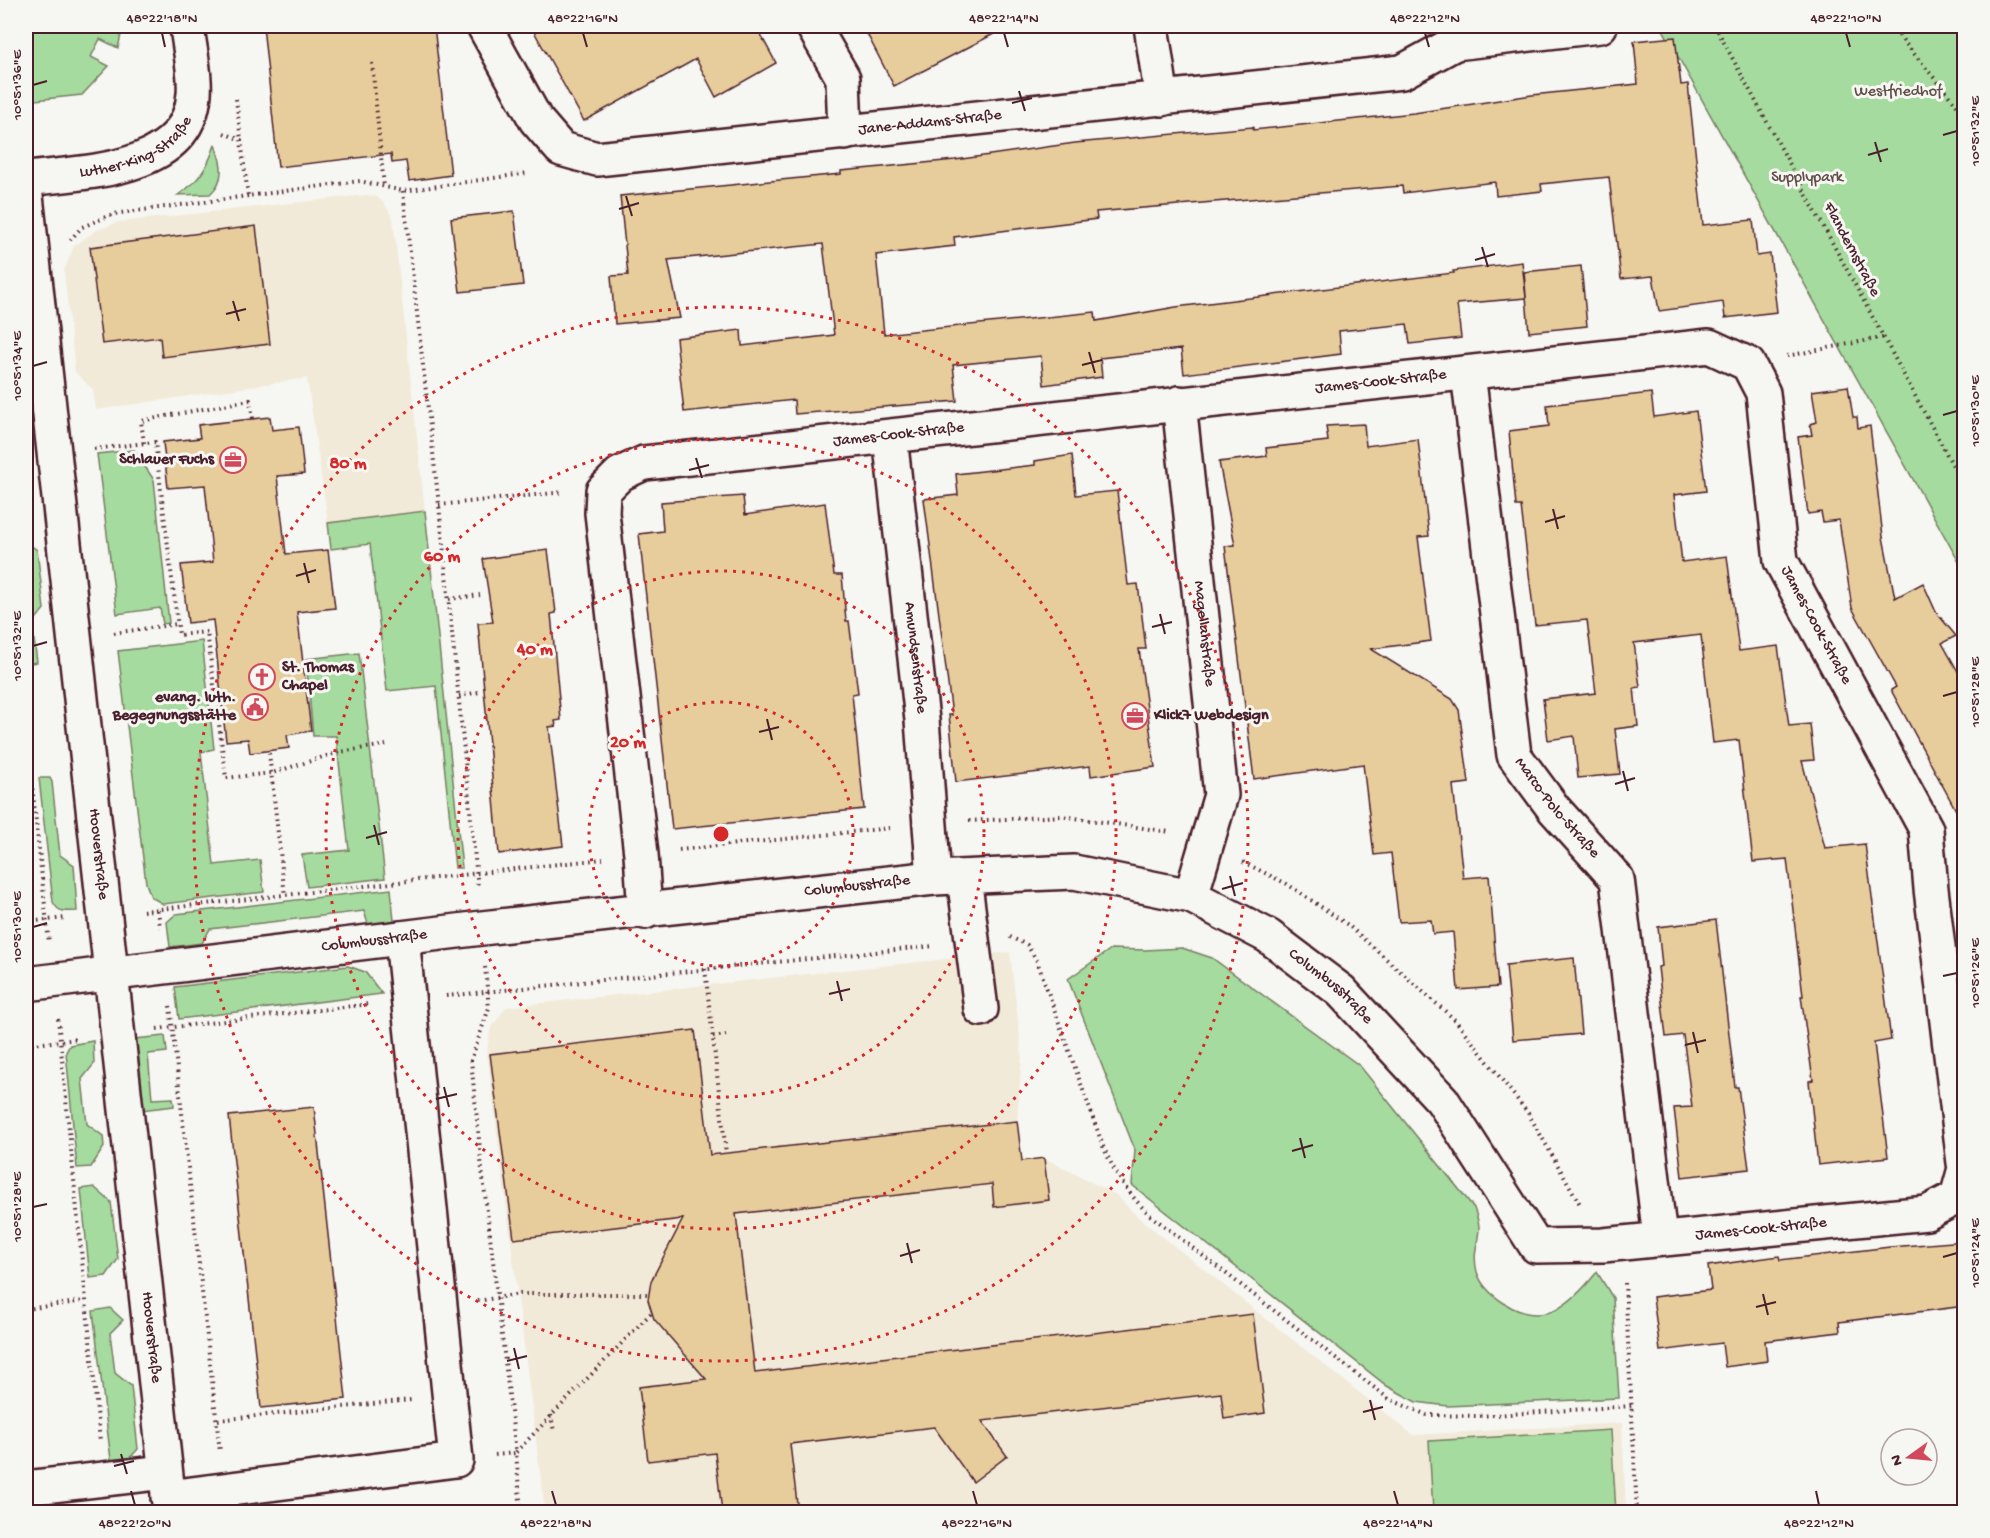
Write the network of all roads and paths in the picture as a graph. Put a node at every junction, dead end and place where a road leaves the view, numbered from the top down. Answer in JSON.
{"nodes":[{"id":1,"x":187,"y":26,"type":"edge"},
{"id":2,"x":484,"y":26,"type":"edge"},
{"id":3,"x":813,"y":26,"type":"edge"},
{"id":4,"x":1151,"y":26,"type":"edge"},
{"id":5,"x":1600,"y":26,"type":"edge"},
{"id":6,"x":1715,"y":26,"type":"edge"},
{"id":7,"x":1891,"y":26,"type":"edge"},
{"id":8,"x":1456,"y":34,"type":"edge"},
{"id":9,"x":372,"y":63,"type":"dead end"},
{"id":10,"x":1162,"y":99,"type":"junction"},
{"id":11,"x":1964,"y":114,"type":"edge"},
{"id":12,"x":187,"y":119,"type":"junction"},
{"id":13,"x":844,"y":133,"type":"junction"},
{"id":14,"x":561,"y":149,"type":"junction"},
{"id":15,"x":26,"y":179,"type":"edge"},
{"id":16,"x":384,"y":187,"type":"junction"},
{"id":17,"x":403,"y":190,"type":"junction"},
{"id":18,"x":26,"y":196,"type":"edge"},
{"id":19,"x":248,"y":196,"type":"junction"},
{"id":20,"x":65,"y":246,"type":"dead end"},
{"id":21,"x":1885,"y":337,"type":"junction"},
{"id":22,"x":1748,"y":363,"type":"junction"},
{"id":23,"x":1468,"y":373,"type":"junction"},
{"id":24,"x":1179,"y":403,"type":"junction"},
{"id":25,"x":253,"y":418,"type":"dead end"},
{"id":26,"x":890,"y":437,"type":"junction"},
{"id":27,"x":144,"y":443,"type":"junction"},
{"id":28,"x":90,"y":449,"type":"dead end"},
{"id":29,"x":1965,"y":486,"type":"edge"},
{"id":30,"x":603,"y":491,"type":"junction"},
{"id":31,"x":439,"y":505,"type":"junction"},
{"id":32,"x":480,"y":595,"type":"dead end"},
{"id":33,"x":449,"y":599,"type":"junction"},
{"id":34,"x":177,"y":624,"type":"junction"},
{"id":35,"x":110,"y":633,"type":"dead end"},
{"id":36,"x":479,"y":692,"type":"dead end"},
{"id":37,"x":459,"y":696,"type":"junction"},
{"id":38,"x":26,"y":729,"type":"edge"},
{"id":39,"x":386,"y":745,"type":"dead end"},
{"id":40,"x":269,"y":753,"type":"dead end"},
{"id":41,"x":272,"y":773,"type":"junction"},
{"id":42,"x":931,"y":824,"type":"junction"},
{"id":43,"x":1208,"y":845,"type":"junction"},
{"id":44,"x":641,"y":854,"type":"junction"},
{"id":45,"x":476,"y":874,"type":"junction"},
{"id":46,"x":949,"y":877,"type":"junction"},
{"id":47,"x":285,"y":896,"type":"junction"},
{"id":48,"x":1191,"y":896,"type":"junction"},
{"id":49,"x":139,"y":900,"type":"dead end"},
{"id":50,"x":158,"y":910,"type":"junction"},
{"id":51,"x":645,"y":912,"type":"junction"},
{"id":52,"x":482,"y":928,"type":"junction"},
{"id":53,"x":402,"y":938,"type":"junction"},
{"id":54,"x":971,"y":942,"type":"junction"},
{"id":55,"x":165,"y":967,"type":"junction"},
{"id":56,"x":705,"y":969,"type":"junction"},
{"id":57,"x":111,"y":974,"type":"junction"},
{"id":58,"x":40,"y":982,"type":"edge"},
{"id":59,"x":487,"y":992,"type":"junction"},
{"id":60,"x":408,"y":1000,"type":"junction"},
{"id":61,"x":981,"y":1009,"type":"dead end"},
{"id":62,"x":172,"y":1027,"type":"junction"},
{"id":63,"x":118,"y":1035,"type":"junction"},
{"id":64,"x":726,"y":1035,"type":"dead end"},
{"id":65,"x":713,"y":1037,"type":"junction"},
{"id":66,"x":60,"y":1041,"type":"junction"},
{"id":67,"x":26,"y":1045,"type":"edge"},
{"id":68,"x":726,"y":1154,"type":"dead end"},
{"id":69,"x":1965,"y":1163,"type":"edge"},
{"id":70,"x":1965,"y":1172,"type":"edge"},
{"id":71,"x":1660,"y":1238,"type":"junction"},
{"id":72,"x":1603,"y":1245,"type":"junction"},
{"id":73,"x":1536,"y":1246,"type":"joint"},
{"id":74,"x":648,"y":1294,"type":"dead end"},
{"id":75,"x":497,"y":1299,"type":"junction"},
{"id":76,"x":85,"y":1302,"type":"junction"},
{"id":77,"x":26,"y":1309,"type":"edge"},
{"id":78,"x":651,"y":1313,"type":"dead end"},
{"id":79,"x":449,"y":1396,"type":"junction"},
{"id":80,"x":1632,"y":1406,"type":"junction"},
{"id":81,"x":551,"y":1414,"type":"junction"},
{"id":82,"x":218,"y":1420,"type":"junction"},
{"id":83,"x":554,"y":1432,"type":"dead end"},
{"id":84,"x":516,"y":1453,"type":"junction"},
{"id":85,"x":456,"y":1460,"type":"junction"},
{"id":86,"x":105,"y":1479,"type":"junction"},
{"id":87,"x":26,"y":1488,"type":"edge"},
{"id":88,"x":224,"y":1491,"type":"junction"},
{"id":89,"x":167,"y":1494,"type":"edge"},
{"id":90,"x":262,"y":1499,"type":"edge"},
{"id":91,"x":521,"y":1512,"type":"edge"},
{"id":92,"x":1637,"y":1512,"type":"edge"}],
"edges":[{"from":1,"to":12,"type":"street","name":"Luther-King-Straße"},
{"from":2,"to":14,"type":"street"},
{"from":3,"to":13,"type":"street"},
{"from":4,"to":10,"type":"street"},
{"from":5,"to":8,"type":"street"},
{"from":6,"to":21,"type":"path","name":"Flandernstraße"},
{"from":7,"to":11,"type":"path"},
{"from":8,"to":10,"type":"street","name":"Jane-Addams-Straße"},
{"from":9,"to":16,"type":"path"},
{"from":10,"to":13,"type":"street","name":"Jane-Addams-Straße"},
{"from":12,"to":15,"type":"street","name":"Luther-King-Straße"},
{"from":12,"to":19,"type":"path"},
{"from":13,"to":14,"type":"street","name":"Jane-Addams-Straße"},
{"from":14,"to":17,"type":"path"},
{"from":16,"to":17,"type":"path"},
{"from":16,"to":19,"type":"path"},
{"from":17,"to":31,"type":"path"},
{"from":18,"to":57,"type":"street","name":"Hooverstraße"},
{"from":19,"to":20,"type":"path"},
{"from":21,"to":22,"type":"path"},
{"from":21,"to":29,"type":"path","name":"Flandernstraße"},
{"from":22,"to":23,"type":"street","name":"James-Cook-Straße"},
{"from":22,"to":69,"type":"street","name":"James-Cook-Straße"},
{"from":23,"to":24,"type":"street","name":"James-Cook-Straße"},
{"from":23,"to":71,"type":"street","name":"Marco-Polo-Straße"},
{"from":24,"to":26,"type":"street","name":"James-Cook-Straße"},
{"from":24,"to":43,"type":"street","name":"Magellanstraße"},
{"from":25,"to":27,"type":"path"},
{"from":26,"to":30,"type":"street","name":"James-Cook-Straße"},
{"from":26,"to":42,"type":"street","name":"Amundsenstraße"},
{"from":27,"to":28,"type":"path"},
{"from":27,"to":34,"type":"path"},
{"from":30,"to":31,"type":"path"},
{"from":30,"to":44,"type":"street"},
{"from":31,"to":33,"type":"path"},
{"from":32,"to":33,"type":"path"},
{"from":33,"to":37,"type":"path"},
{"from":34,"to":35,"type":"path"},
{"from":34,"to":41,"type":"path"},
{"from":36,"to":37,"type":"path"},
{"from":37,"to":45,"type":"path"},
{"from":38,"to":58,"type":"path"},
{"from":39,"to":41,"type":"path"},
{"from":40,"to":41,"type":"path"},
{"from":41,"to":47,"type":"path"},
{"from":42,"to":43,"type":"path"},
{"from":42,"to":44,"type":"path"},
{"from":42,"to":46,"type":"street","name":"Amundsenstraße"},
{"from":43,"to":48,"type":"street","name":"Magellanstraße"},
{"from":43,"to":72,"type":"path"},
{"from":44,"to":45,"type":"path"},
{"from":44,"to":51,"type":"street"},
{"from":45,"to":47,"type":"path"},
{"from":45,"to":52,"type":"path"},
{"from":46,"to":48,"type":"street","name":"Columbusstraße"},
{"from":46,"to":51,"type":"street","name":"Columbusstraße"},
{"from":46,"to":54,"type":"street","name":"Amundsenstraße"},
{"from":47,"to":50,"type":"path"},
{"from":48,"to":73,"type":"street","name":"Columbusstraße"},
{"from":49,"to":50,"type":"path"},
{"from":50,"to":55,"type":"path"},
{"from":51,"to":52,"type":"street","name":"Columbusstraße"},
{"from":52,"to":53,"type":"street","name":"Columbusstraße"},
{"from":52,"to":59,"type":"path"},
{"from":53,"to":55,"type":"street","name":"Columbusstraße"},
{"from":53,"to":60,"type":"street"},
{"from":54,"to":56,"type":"path"},
{"from":54,"to":61,"type":"street","name":"Amundsenstraße"},
{"from":54,"to":80,"type":"path"},
{"from":55,"to":57,"type":"street","name":"Columbusstraße"},
{"from":55,"to":62,"type":"path"},
{"from":56,"to":59,"type":"path"},
{"from":56,"to":65,"type":"path"},
{"from":57,"to":58,"type":"street","name":"Columbusstraße"},
{"from":57,"to":63,"type":"street","name":"Hooverstraße"},
{"from":58,"to":66,"type":"path"},
{"from":59,"to":60,"type":"path"},
{"from":59,"to":75,"type":"path"},
{"from":60,"to":62,"type":"path"},
{"from":60,"to":79,"type":"street"},
{"from":62,"to":63,"type":"path"},
{"from":62,"to":82,"type":"path"},
{"from":63,"to":66,"type":"path"},
{"from":63,"to":89,"type":"street","name":"Hooverstraße"},
{"from":64,"to":65,"type":"path"},
{"from":65,"to":68,"type":"path"},
{"from":66,"to":67,"type":"path"},
{"from":66,"to":76,"type":"path"},
{"from":70,"to":71,"type":"street","name":"James-Cook-Straße"},
{"from":71,"to":72,"type":"street","name":"James-Cook-Straße"},
{"from":72,"to":73,"type":"street","name":"James-Cook-Straße"},
{"from":72,"to":80,"type":"path"},
{"from":74,"to":75,"type":"path"},
{"from":75,"to":84,"type":"path"},
{"from":76,"to":77,"type":"path"},
{"from":76,"to":86,"type":"path"},
{"from":78,"to":81,"type":"path"},
{"from":79,"to":82,"type":"path"},
{"from":79,"to":85,"type":"street"},
{"from":80,"to":92,"type":"path"},
{"from":81,"to":83,"type":"path"},
{"from":81,"to":84,"type":"path"},
{"from":82,"to":88,"type":"path"},
{"from":84,"to":85,"type":"path"},
{"from":84,"to":91,"type":"path"},
{"from":85,"to":90,"type":"street"},
{"from":86,"to":87,"type":"street"},
{"from":86,"to":89,"type":"street"},
{"from":88,"to":89,"type":"street"},
{"from":88,"to":90,"type":"street"}]}
